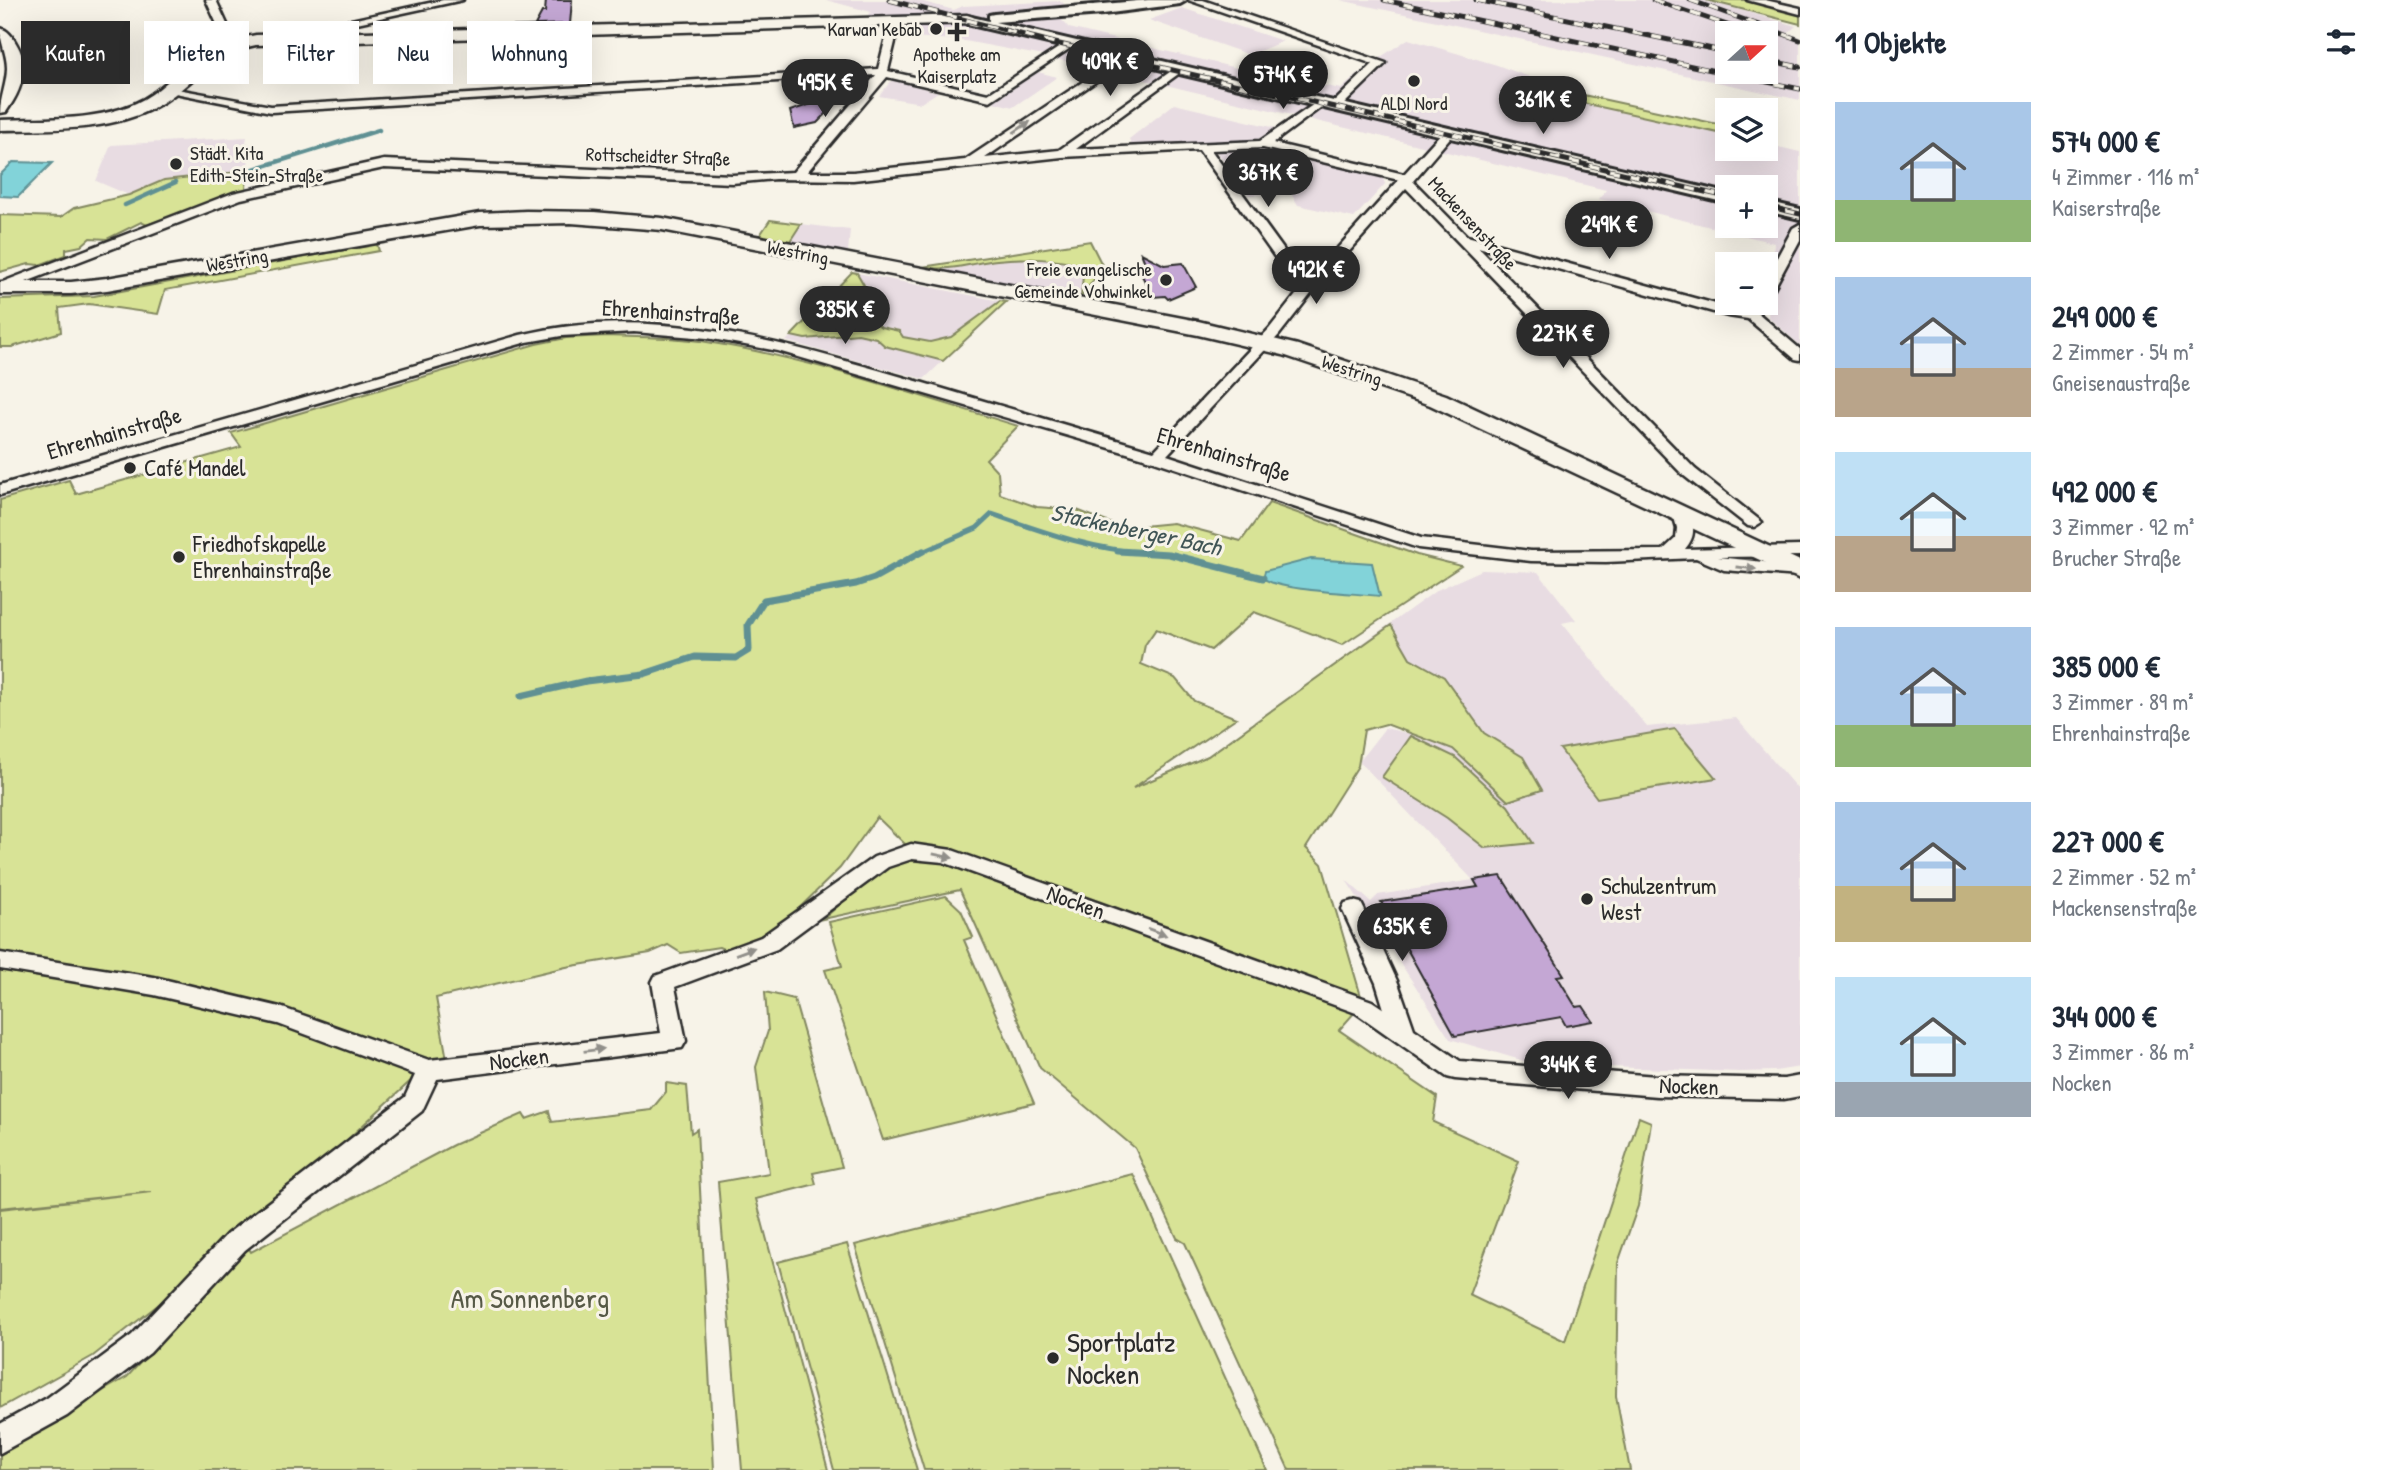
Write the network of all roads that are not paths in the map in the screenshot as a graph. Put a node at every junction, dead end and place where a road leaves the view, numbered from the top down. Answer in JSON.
{"nodes":[{"id":1,"x":211,"y":0,"type":"edge"},
{"id":2,"x":458,"y":0,"type":"edge"},
{"id":3,"x":1180,"y":0,"type":"edge"},
{"id":4,"x":1193,"y":0,"type":"edge"},
{"id":5,"x":1752,"y":0,"type":"edge"},
{"id":6,"x":1141,"y":2,"type":"edge"},
{"id":7,"x":908,"y":5,"type":"dead end"},
{"id":8,"x":1800,"y":11,"type":"edge"},
{"id":9,"x":967,"y":20,"type":"junction"},
{"id":10,"x":221,"y":21,"type":"edge"},
{"id":11,"x":895,"y":21,"type":"junction"},
{"id":12,"x":0,"y":33,"type":"edge"},
{"id":13,"x":258,"y":41,"type":"junction"},
{"id":14,"x":249,"y":43,"type":"edge"},
{"id":15,"x":1070,"y":45,"type":"junction"},
{"id":16,"x":1123,"y":58,"type":"junction"},
{"id":17,"x":1177,"y":70,"type":"junction"},
{"id":18,"x":881,"y":73,"type":"junction"},
{"id":19,"x":176,"y":84,"type":"edge"},
{"id":20,"x":170,"y":89,"type":"junction"},
{"id":21,"x":1327,"y":105,"type":"junction"},
{"id":22,"x":0,"y":108,"type":"edge"},
{"id":23,"x":0,"y":125,"type":"edge"},
{"id":24,"x":1448,"y":133,"type":"junction"},
{"id":25,"x":1263,"y":144,"type":"junction"},
{"id":26,"x":1203,"y":148,"type":"junction"},
{"id":27,"x":1062,"y":153,"type":"junction"},
{"id":28,"x":965,"y":165,"type":"junction"},
{"id":29,"x":797,"y":175,"type":"junction"},
{"id":30,"x":1408,"y":180,"type":"junction"},
{"id":31,"x":1715,"y":195,"type":"edge"},
{"id":32,"x":1778,"y":209,"type":"edge"},
{"id":33,"x":1800,"y":214,"type":"edge"},
{"id":34,"x":1800,"y":228,"type":"edge"},
{"id":35,"x":1459,"y":238,"type":"junction"},
{"id":36,"x":1778,"y":268,"type":"edge"},
{"id":37,"x":0,"y":288,"type":"edge"},
{"id":38,"x":1306,"y":291,"type":"junction"},
{"id":39,"x":1715,"y":307,"type":"edge"},
{"id":40,"x":1762,"y":315,"type":"edge"},
{"id":41,"x":1264,"y":343,"type":"junction"},
{"id":42,"x":1800,"y":356,"type":"edge"},
{"id":43,"x":1157,"y":457,"type":"junction"},
{"id":44,"x":0,"y":489,"type":"edge"},
{"id":45,"x":1681,"y":514,"type":"junction"},
{"id":46,"x":1754,"y":522,"type":"dead end"},
{"id":47,"x":1800,"y":551,"type":"edge"},
{"id":48,"x":1693,"y":554,"type":"junction"},
{"id":49,"x":1764,"y":554,"type":"junction"},
{"id":50,"x":1666,"y":556,"type":"junction"},
{"id":51,"x":1800,"y":571,"type":"edge"},
{"id":52,"x":1353,"y":909,"type":"dead end"},
{"id":53,"x":0,"y":961,"type":"edge"},
{"id":54,"x":1404,"y":1035,"type":"junction"},
{"id":55,"x":429,"y":1070,"type":"junction"},
{"id":56,"x":1800,"y":1086,"type":"edge"},
{"id":57,"x":0,"y":1439,"type":"edge"}],
"edges":[{"from":1,"to":10,"type":"street"},
{"from":2,"to":13,"type":"street"},
{"from":3,"to":6,"type":"main road"},
{"from":4,"to":21,"type":"street"},
{"from":5,"to":8,"type":"street"},
{"from":6,"to":9,"type":"main road"},
{"from":7,"to":9,"type":"main road"},
{"from":9,"to":11,"type":"main road"},
{"from":9,"to":15,"type":"main road"},
{"from":11,"to":13,"type":"main road"},
{"from":11,"to":18,"type":"street"},
{"from":12,"to":22,"type":"main road"},
{"from":13,"to":14,"type":"main road"},
{"from":15,"to":16,"type":"main road"},
{"from":15,"to":18,"type":"street"},
{"from":16,"to":17,"type":"main road"},
{"from":28,"to":16,"type":"street","one_way":true},
{"from":17,"to":21,"type":"main road"},
{"from":17,"to":27,"type":"street"},
{"from":18,"to":20,"type":"street"},
{"from":18,"to":29,"type":"street"},
{"from":19,"to":20,"type":"main road"},
{"from":20,"to":23,"type":"main road"},
{"from":21,"to":24,"type":"main road"},
{"from":21,"to":25,"type":"street"},
{"from":24,"to":30,"type":"street"},
{"from":24,"to":31,"type":"main road"},
{"from":25,"to":26,"type":"street","name":"Rottscheidter Straße"},
{"from":25,"to":30,"type":"street"},
{"from":26,"to":27,"type":"street","name":"Rottscheidter Straße"},
{"from":26,"to":38,"type":"street"},
{"from":27,"to":28,"type":"street","name":"Rottscheidter Straße"},
{"from":28,"to":29,"type":"street","name":"Rottscheidter Straße"},
{"from":29,"to":37,"type":"street","name":"Rottscheidter Straße"},
{"from":30,"to":35,"type":"street","name":"Mackensenstraße"},
{"from":30,"to":38,"type":"street"},
{"from":32,"to":33,"type":"main road"},
{"from":34,"to":36,"type":"street"},
{"from":35,"to":39,"type":"street"},
{"from":35,"to":46,"type":"street","name":"Mackensenstraße"},
{"from":37,"to":41,"type":"main road","name":"Westring"},
{"from":38,"to":41,"type":"street"},
{"from":40,"to":42,"type":"street"},
{"from":41,"to":43,"type":"street"},
{"from":41,"to":45,"type":"main road","name":"Westring"},
{"from":43,"to":44,"type":"street","name":"Ehrenhainstraße"},
{"from":43,"to":50,"type":"street","name":"Ehrenhainstraße"},
{"from":45,"to":49,"type":"main road","name":"Westring"},
{"from":45,"to":50,"type":"street"},
{"from":47,"to":49,"type":"street","name":"Ehrenhainstraße"},
{"from":48,"to":49,"type":"street","name":"Ehrenhainstraße"},
{"from":48,"to":50,"type":"street","name":"Ehrenhainstraße"},
{"from":48,"to":51,"type":"street","name":"Ehrenhainstraße","one_way":true},
{"from":49,"to":51,"type":"main road","name":"Westring"},
{"from":52,"to":54,"type":"street"},
{"from":53,"to":55,"type":"street","name":"Nocken"},
{"from":55,"to":54,"type":"street","name":"Nocken","one_way":true},
{"from":54,"to":56,"type":"street","name":"Nocken"},
{"from":55,"to":57,"type":"street"}]}
